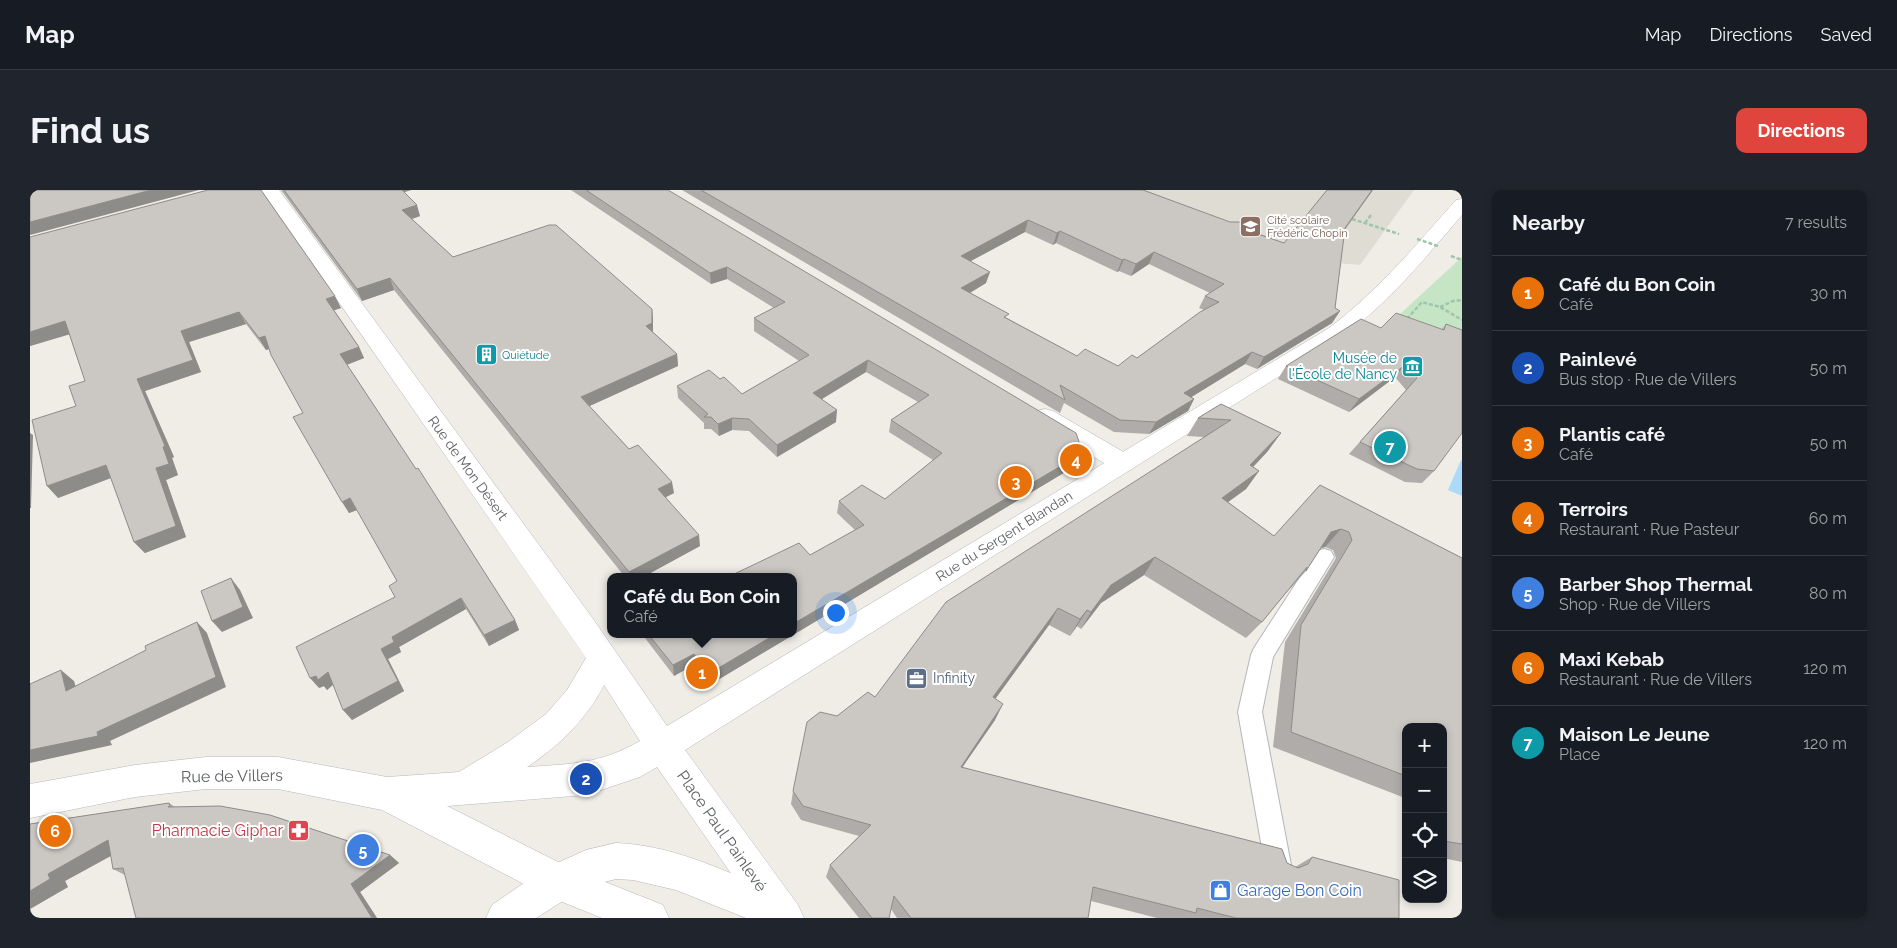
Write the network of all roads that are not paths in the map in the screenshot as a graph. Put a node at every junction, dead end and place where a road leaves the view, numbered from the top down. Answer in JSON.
{"nodes":[{"id":1,"x":270,"y":190,"type":"edge"},
{"id":2,"x":1462,"y":204,"type":"edge"},
{"id":3,"x":1028,"y":406,"type":"edge"},
{"id":4,"x":1123,"y":463,"type":"junction"},
{"id":5,"x":1324,"y":556,"type":"edge"},
{"id":6,"x":602,"y":657,"type":"junction"},
{"id":7,"x":663,"y":747,"type":"junction"},
{"id":8,"x":464,"y":788,"type":"junction"},
{"id":9,"x":387,"y":794,"type":"junction"},
{"id":10,"x":30,"y":801,"type":"edge"},
{"id":11,"x":1278,"y":865,"type":"edge"},
{"id":12,"x":558,"y":882,"type":"junction"},
{"id":13,"x":783,"y":916,"type":"edge"},
{"id":14,"x":505,"y":918,"type":"edge"},
{"id":15,"x":650,"y":918,"type":"edge"}],
"edges":[{"from":1,"to":6,"type":"main road","name":"Rue de Mon Désert"},
{"from":2,"to":4,"type":"main road","name":"Rue du Sergent Blandan"},
{"from":3,"to":4,"type":"main road"},
{"from":4,"to":7,"type":"main road","name":"Rue du Sergent Blandan"},
{"from":5,"to":11,"type":"lane"},
{"from":6,"to":7,"type":"main road","name":"Rue de Mon Désert"},
{"from":6,"to":8,"type":"main road","name":"Rue de Villers"},
{"from":7,"to":8,"type":"main road","name":"Rue de Villers"},
{"from":7,"to":13,"type":"main road","name":"Place Paul Painlevé"},
{"from":8,"to":9,"type":"main road","name":"Rue de Villers"},
{"from":9,"to":10,"type":"main road","name":"Rue de Villers"},
{"from":9,"to":12,"type":"main road"},
{"from":12,"to":13,"type":"main road","name":"Place Paul Painlevé"},
{"from":12,"to":14,"type":"main road","name":"Place Paul Painlevé"},
{"from":12,"to":15,"type":"main road"}]}
